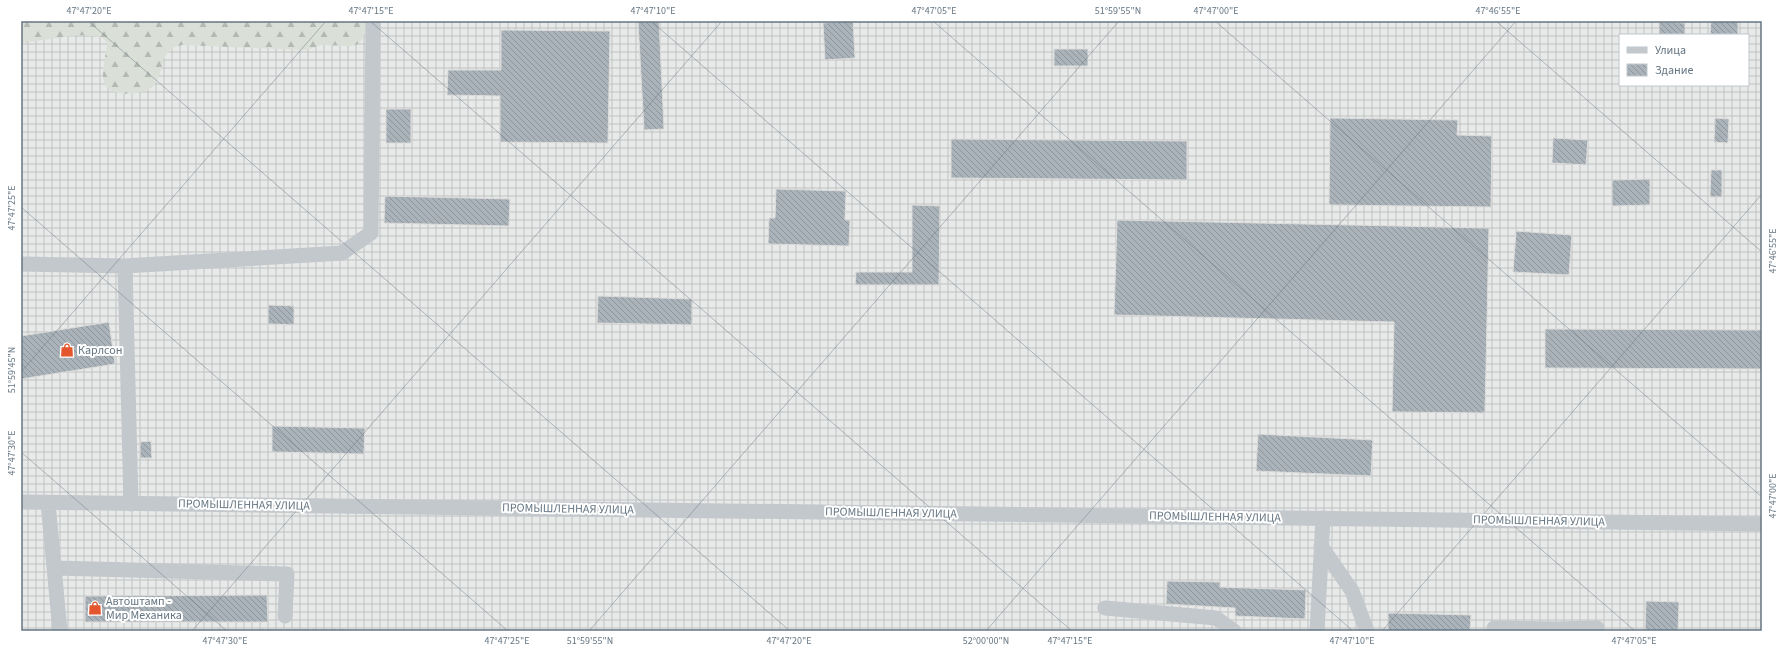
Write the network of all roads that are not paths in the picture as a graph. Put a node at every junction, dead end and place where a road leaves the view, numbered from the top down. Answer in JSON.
{"nodes":[{"id":1,"x":373,"y":21,"type":"edge"},
{"id":2,"x":21,"y":264,"type":"edge"},
{"id":3,"x":125,"y":266,"type":"junction"},
{"id":4,"x":21,"y":502,"type":"edge"},
{"id":5,"x":48,"y":503,"type":"junction"},
{"id":6,"x":132,"y":504,"type":"junction"},
{"id":7,"x":1323,"y":518,"type":"junction"},
{"id":8,"x":1762,"y":524,"type":"edge"},
{"id":9,"x":1321,"y":546,"type":"junction"},
{"id":10,"x":54,"y":568,"type":"junction"},
{"id":11,"x":1105,"y":608,"type":"dead end"},
{"id":12,"x":285,"y":616,"type":"dead end"},
{"id":13,"x":1554,"y":630,"type":"edge"},
{"id":14,"x":1598,"y":630,"type":"edge"},
{"id":15,"x":60,"y":631,"type":"edge"},
{"id":16,"x":1234,"y":631,"type":"edge"},
{"id":17,"x":1317,"y":631,"type":"edge"},
{"id":18,"x":1367,"y":631,"type":"edge"},
{"id":19,"x":1494,"y":631,"type":"edge"}],
"edges":[{"from":1,"to":3,"type":"street"},
{"from":2,"to":3,"type":"street"},
{"from":3,"to":6,"type":"street"},
{"from":4,"to":5,"type":"street","name":"ПРОМЫШЛЕННАЯ УЛИЦА"},
{"from":5,"to":6,"type":"street","name":"ПРОМЫШЛЕННАЯ УЛИЦА"},
{"from":5,"to":10,"type":"street"},
{"from":6,"to":7,"type":"street","name":"ПРОМЫШЛЕННАЯ УЛИЦА"},
{"from":7,"to":8,"type":"street","name":"ПРОМЫШЛЕННАЯ УЛИЦА"},
{"from":7,"to":9,"type":"street"},
{"from":9,"to":17,"type":"street"},
{"from":9,"to":18,"type":"street"},
{"from":10,"to":12,"type":"street"},
{"from":10,"to":15,"type":"street"},
{"from":11,"to":16,"type":"street"},
{"from":13,"to":14,"type":"street"},
{"from":13,"to":19,"type":"street"}]}
